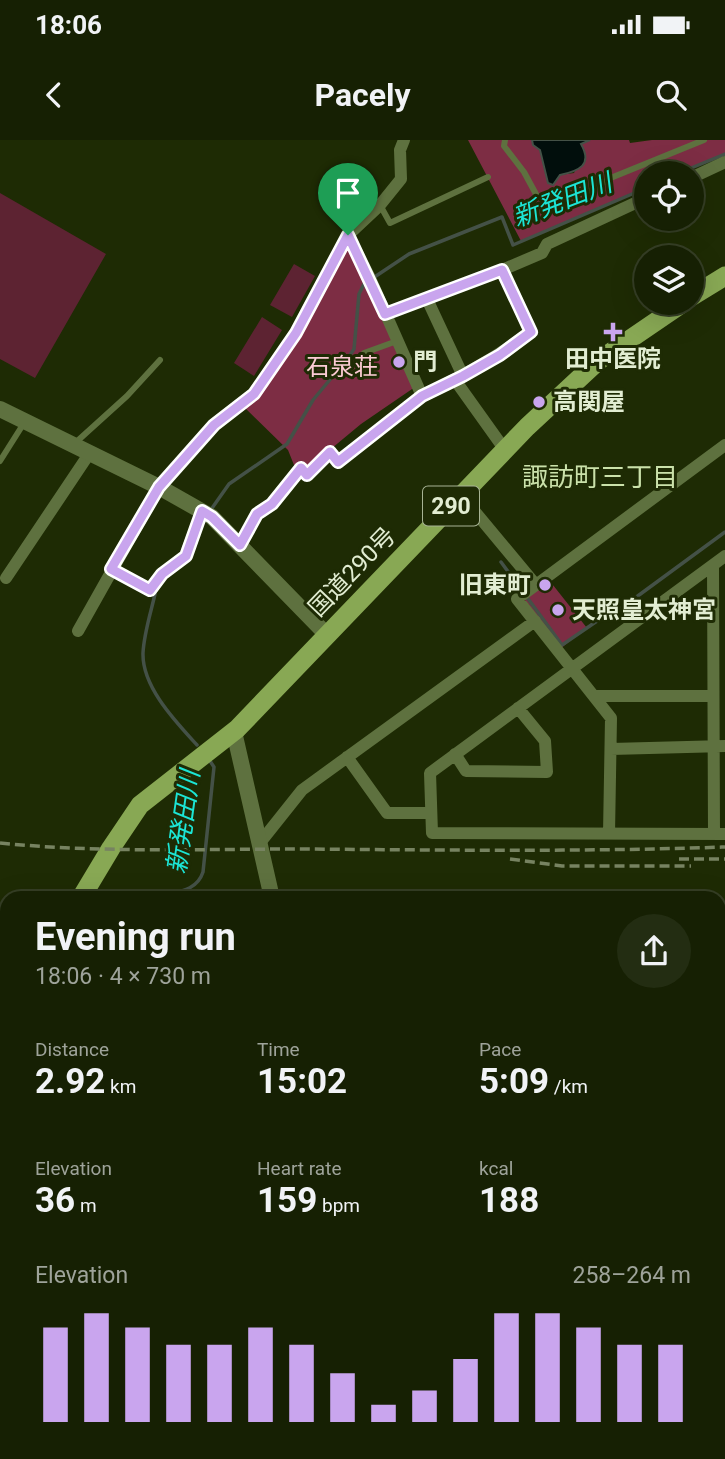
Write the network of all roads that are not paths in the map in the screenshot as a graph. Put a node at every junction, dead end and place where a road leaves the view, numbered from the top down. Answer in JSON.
{"nodes":[{"id":1,"x":505,"y":140,"type":"edge"},
{"id":2,"x":704,"y":140,"type":"edge"},
{"id":3,"x":398,"y":143,"type":"edge"},
{"id":4,"x":725,"y":162,"type":"edge"},
{"id":5,"x":704,"y":172,"type":"edge"},
{"id":6,"x":488,"y":177,"type":"dead end"},
{"id":7,"x":634,"y":204,"type":"edge"},
{"id":8,"x":380,"y":205,"type":"junction"},
{"id":9,"x":348,"y":235,"type":"junction"},
{"id":10,"x":502,"y":270,"type":"junction"},
{"id":11,"x":723,"y":282,"type":"edge"},
{"id":12,"x":704,"y":292,"type":"edge"},
{"id":13,"x":427,"y":299,"type":"junction"},
{"id":14,"x":385,"y":314,"type":"junction"},
{"id":15,"x":665,"y":315,"type":"edge"},
{"id":16,"x":397,"y":341,"type":"junction"},
{"id":17,"x":364,"y":353,"type":"dead end"},
{"id":18,"x":160,"y":360,"type":"dead end"},
{"id":19,"x":459,"y":378,"type":"junction"},
{"id":20,"x":422,"y":396,"type":"junction"},
{"id":21,"x":0,"y":409,"type":"edge"},
{"id":22,"x":26,"y":422,"type":"junction"},
{"id":23,"x":725,"y":445,"type":"edge"},
{"id":24,"x":72,"y":446,"type":"junction"},
{"id":25,"x":505,"y":450,"type":"junction"},
{"id":26,"x":89,"y":454,"type":"junction"},
{"id":27,"x":0,"y":460,"type":"edge"},
{"id":28,"x":159,"y":487,"type":"junction"},
{"id":29,"x":461,"y":495,"type":"junction"},
{"id":30,"x":207,"y":514,"type":"junction"},
{"id":31,"x":240,"y":545,"type":"junction"},
{"id":32,"x":725,"y":556,"type":"edge"},
{"id":33,"x":713,"y":565,"type":"junction"},
{"id":34,"x":111,"y":569,"type":"junction"},
{"id":35,"x":6,"y":578,"type":"dead end"},
{"id":36,"x":536,"y":585,"type":"junction"},
{"id":37,"x":535,"y":621,"type":"junction"},
{"id":38,"x":78,"y":631,"type":"dead end"},
{"id":39,"x":327,"y":635,"type":"junction"},
{"id":40,"x":719,"y":641,"type":"edge"},
{"id":41,"x":572,"y":668,"type":"junction"},
{"id":42,"x":594,"y":696,"type":"junction"},
{"id":43,"x":713,"y":696,"type":"junction"},
{"id":44,"x":518,"y":708,"type":"junction"},
{"id":45,"x":237,"y":729,"type":"junction"},
{"id":46,"x":719,"y":747,"type":"edge"},
{"id":47,"x":611,"y":750,"type":"junction"},
{"id":48,"x":455,"y":754,"type":"junction"},
{"id":49,"x":347,"y":757,"type":"junction"},
{"id":50,"x":431,"y":813,"type":"junction"},
{"id":51,"x":609,"y":834,"type":"junction"},
{"id":52,"x":720,"y":834,"type":"edge"},
{"id":53,"x":259,"y":844,"type":"junction"},
{"id":54,"x":85,"y":891,"type":"edge"},
{"id":55,"x":270,"y":891,"type":"edge"}],
"edges":[{"from":1,"to":2,"type":"lane"},
{"from":3,"to":8,"type":"street"},
{"from":4,"to":5,"type":"street"},
{"from":6,"to":8,"type":"lane"},
{"from":7,"to":10,"type":"street"},
{"from":8,"to":9,"type":"street"},
{"from":9,"to":14,"type":"street"},
{"from":9,"to":28,"type":"street"},
{"from":10,"to":13,"type":"street"},
{"from":10,"to":19,"type":"street"},
{"from":11,"to":12,"type":"highway"},
{"from":13,"to":14,"type":"street"},
{"from":13,"to":19,"type":"street"},
{"from":14,"to":16,"type":"street"},
{"from":15,"to":25,"type":"highway","name":"国道290号","number":"290"},
{"from":16,"to":17,"type":"lane"},
{"from":16,"to":20,"type":"street"},
{"from":18,"to":24,"type":"lane"},
{"from":19,"to":20,"type":"street"},
{"from":19,"to":25,"type":"street"},
{"from":20,"to":31,"type":"street"},
{"from":21,"to":22,"type":"street"},
{"from":22,"to":24,"type":"street"},
{"from":22,"to":27,"type":"lane"},
{"from":23,"to":36,"type":"street"},
{"from":24,"to":26,"type":"street"},
{"from":25,"to":29,"type":"highway","name":"国道290号","number":"290"},
{"from":26,"to":28,"type":"street"},
{"from":26,"to":35,"type":"street"},
{"from":28,"to":30,"type":"street"},
{"from":28,"to":34,"type":"street"},
{"from":29,"to":36,"type":"street"},
{"from":29,"to":39,"type":"highway","name":"国道290号","number":"290"},
{"from":30,"to":31,"type":"street"},
{"from":30,"to":34,"type":"street"},
{"from":31,"to":39,"type":"street"},
{"from":32,"to":33,"type":"street"},
{"from":33,"to":40,"type":"street"},
{"from":33,"to":41,"type":"street"},
{"from":34,"to":38,"type":"street"},
{"from":36,"to":37,"type":"street"},
{"from":37,"to":41,"type":"street"},
{"from":37,"to":49,"type":"street"},
{"from":39,"to":45,"type":"highway","name":"国道290号","number":"290"},
{"from":40,"to":43,"type":"street"},
{"from":41,"to":42,"type":"street"},
{"from":41,"to":44,"type":"street"},
{"from":42,"to":43,"type":"street"},
{"from":42,"to":47,"type":"street"},
{"from":43,"to":46,"type":"street"},
{"from":44,"to":48,"type":"street"},
{"from":44,"to":48,"type":"street"},
{"from":45,"to":53,"type":"street"},
{"from":45,"to":54,"type":"highway","name":"国道290号","number":"290"},
{"from":46,"to":47,"type":"street"},
{"from":46,"to":52,"type":"street"},
{"from":47,"to":51,"type":"street"},
{"from":48,"to":50,"type":"street"},
{"from":49,"to":50,"type":"street"},
{"from":49,"to":53,"type":"street"},
{"from":50,"to":51,"type":"street"},
{"from":51,"to":52,"type":"street"},
{"from":53,"to":55,"type":"street"}]}
